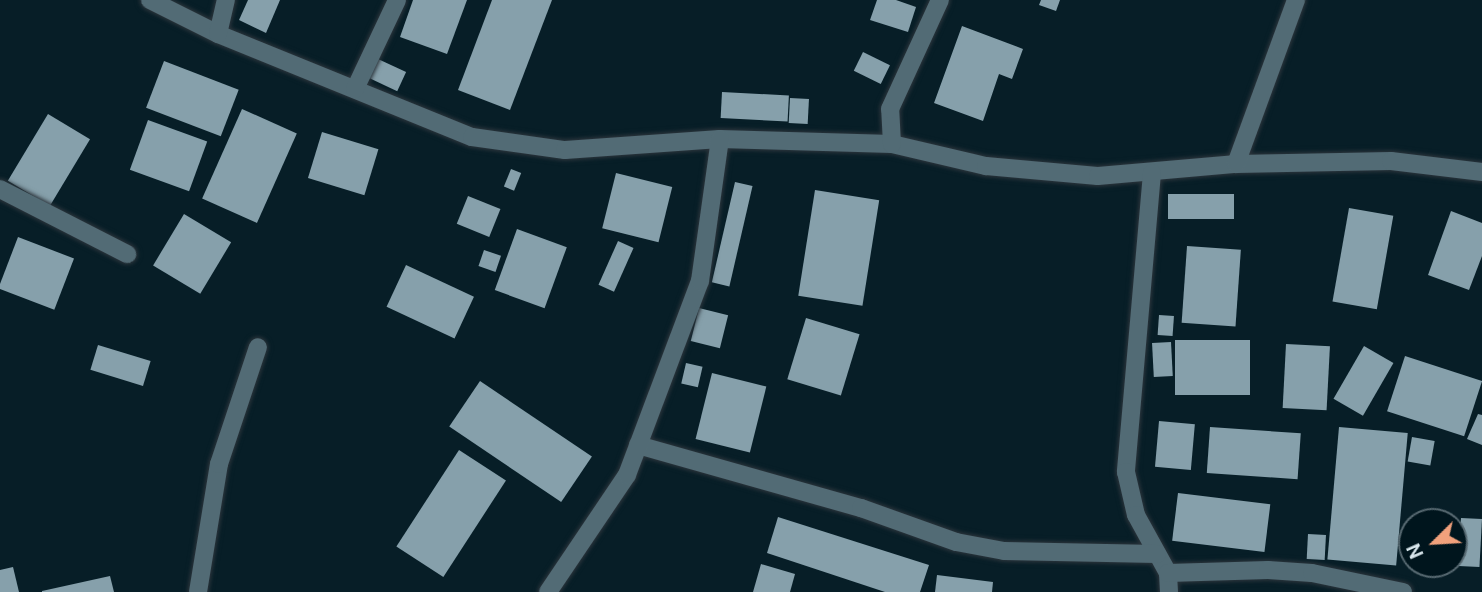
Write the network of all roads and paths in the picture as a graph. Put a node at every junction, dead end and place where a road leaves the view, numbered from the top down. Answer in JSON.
{"nodes":[{"id":1,"x":150,"y":0,"type":"edge"},
{"id":2,"x":226,"y":0,"type":"edge"},
{"id":3,"x":397,"y":0,"type":"edge"},
{"id":4,"x":940,"y":0,"type":"edge"},
{"id":5,"x":1296,"y":0,"type":"edge"},
{"id":6,"x":218,"y":34,"type":"junction"},
{"id":7,"x":355,"y":89,"type":"junction"},
{"id":8,"x":720,"y":139,"type":"junction"},
{"id":9,"x":892,"y":144,"type":"junction"},
{"id":10,"x":1236,"y":164,"type":"junction"},
{"id":11,"x":1152,"y":173,"type":"junction"},
{"id":12,"x":1482,"y":173,"type":"edge"},
{"id":13,"x":0,"y":189,"type":"edge"},
{"id":14,"x":127,"y":254,"type":"dead end"},
{"id":15,"x":258,"y":347,"type":"dead end"},
{"id":16,"x":638,"y":445,"type":"junction"},
{"id":17,"x":1157,"y":554,"type":"junction"},
{"id":18,"x":1168,"y":573,"type":"junction"},
{"id":19,"x":198,"y":592,"type":"edge"},
{"id":20,"x":548,"y":592,"type":"edge"},
{"id":21,"x":1169,"y":592,"type":"edge"},
{"id":22,"x":1403,"y":592,"type":"edge"}],
"edges":[{"from":1,"to":6,"type":"street"},
{"from":2,"to":6,"type":"street"},
{"from":3,"to":7,"type":"street"},
{"from":4,"to":9,"type":"street"},
{"from":5,"to":10,"type":"street"},
{"from":6,"to":7,"type":"street"},
{"from":7,"to":8,"type":"street"},
{"from":8,"to":9,"type":"street"},
{"from":8,"to":16,"type":"street"},
{"from":9,"to":11,"type":"street"},
{"from":10,"to":11,"type":"street"},
{"from":10,"to":12,"type":"street"},
{"from":11,"to":17,"type":"street"},
{"from":13,"to":14,"type":"street"},
{"from":15,"to":19,"type":"street"},
{"from":16,"to":17,"type":"street"},
{"from":16,"to":20,"type":"street"},
{"from":17,"to":18,"type":"street"},
{"from":18,"to":21,"type":"street"},
{"from":18,"to":22,"type":"street"}]}
